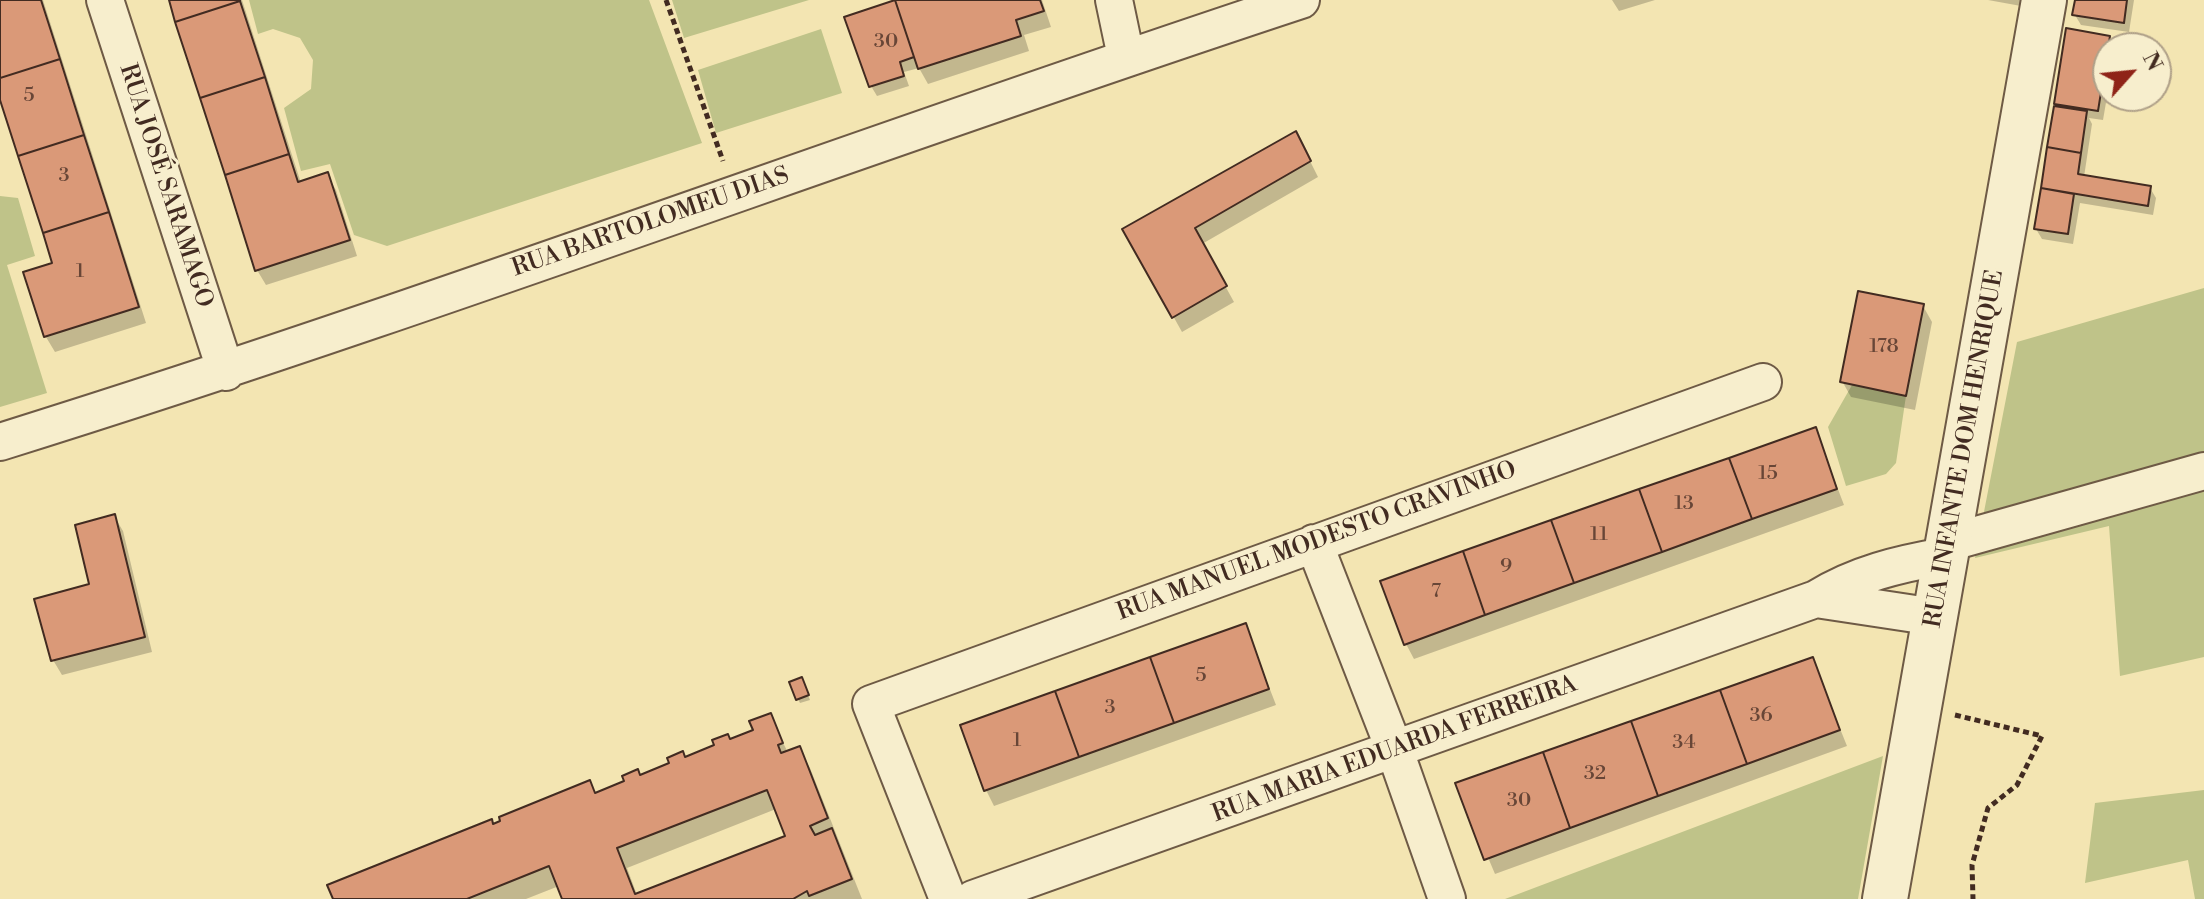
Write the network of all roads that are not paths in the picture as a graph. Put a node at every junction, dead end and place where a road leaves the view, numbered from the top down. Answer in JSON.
{"nodes":[{"id":1,"x":105,"y":0,"type":"edge"},
{"id":2,"x":1114,"y":0,"type":"edge"},
{"id":3,"x":1301,"y":0,"type":"edge"},
{"id":4,"x":2044,"y":0,"type":"edge"},
{"id":5,"x":1126,"y":57,"type":"junction"},
{"id":6,"x":226,"y":372,"type":"junction"},
{"id":7,"x":1763,"y":382,"type":"dead end"},
{"id":8,"x":0,"y":442,"type":"edge"},
{"id":9,"x":2204,"y":471,"type":"edge"},
{"id":10,"x":1314,"y":543,"type":"junction"},
{"id":11,"x":1947,"y":550,"type":"junction"},
{"id":12,"x":1816,"y":599,"type":"junction"},
{"id":13,"x":1935,"y":617,"type":"junction"},
{"id":14,"x":1395,"y":751,"type":"junction"},
{"id":15,"x":948,"y":899,"type":"edge"},
{"id":16,"x":973,"y":899,"type":"edge"},
{"id":17,"x":1447,"y":899,"type":"edge"},
{"id":18,"x":1885,"y":899,"type":"edge"}],
"edges":[{"from":1,"to":6,"type":"street","name":"RUA JOSÉ SARAMAGO"},
{"from":2,"to":5,"type":"street"},
{"from":3,"to":5,"type":"street","name":"RUA BARTOLOMEU DIAS"},
{"from":4,"to":11,"type":"street","name":"RUA INFANTE DOM HENRIQUE"},
{"from":5,"to":6,"type":"street","name":"RUA BARTOLOMEU DIAS"},
{"from":6,"to":8,"type":"street","name":"RUA BARTOLOMEU DIAS"},
{"from":7,"to":10,"type":"street","name":"RUA MANUEL MODESTO CRAVINHO"},
{"from":9,"to":11,"type":"street","name":"RUA MARIA EDUARDA FERREIRA"},
{"from":10,"to":14,"type":"street"},
{"from":10,"to":15,"type":"street","name":"RUA MANUEL MODESTO CRAVINHO"},
{"from":11,"to":12,"type":"street","name":"RUA MARIA EDUARDA FERREIRA"},
{"from":11,"to":13,"type":"street","name":"RUA INFANTE DOM HENRIQUE"},
{"from":12,"to":13,"type":"street","name":"RUA MARIA EDUARDA FERREIRA"},
{"from":12,"to":14,"type":"street","name":"RUA MARIA EDUARDA FERREIRA"},
{"from":13,"to":18,"type":"street","name":"RUA INFANTE DOM HENRIQUE"},
{"from":14,"to":16,"type":"street","name":"RUA MARIA EDUARDA FERREIRA"},
{"from":14,"to":17,"type":"street"}]}
